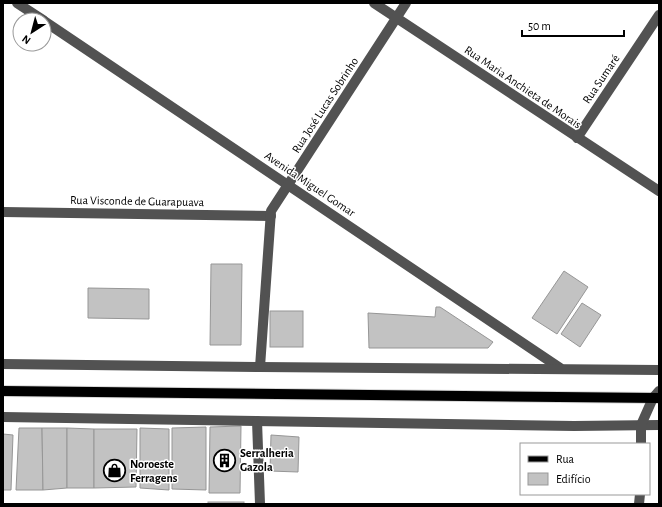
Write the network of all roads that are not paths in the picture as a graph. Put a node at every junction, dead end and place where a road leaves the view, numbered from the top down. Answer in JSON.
{"nodes":[{"id":1,"x":18,"y":3,"type":"edge"},
{"id":2,"x":374,"y":3,"type":"edge"},
{"id":3,"x":406,"y":3,"type":"edge"},
{"id":4,"x":31,"y":12,"type":"edge"},
{"id":5,"x":659,"y":15,"type":"edge"},
{"id":6,"x":397,"y":18,"type":"junction"},
{"id":7,"x":52,"y":26,"type":"edge"},
{"id":8,"x":577,"y":138,"type":"junction"},
{"id":9,"x":288,"y":185,"type":"junction"},
{"id":10,"x":659,"y":191,"type":"edge"},
{"id":11,"x":3,"y":212,"type":"edge"},
{"id":12,"x":271,"y":216,"type":"junction"},
{"id":13,"x":3,"y":364,"type":"edge"},
{"id":14,"x":260,"y":367,"type":"junction"},
{"id":15,"x":560,"y":368,"type":"junction"},
{"id":16,"x":659,"y":370,"type":"edge"},
{"id":17,"x":3,"y":391,"type":"edge"},
{"id":18,"x":17,"y":391,"type":"junction"},
{"id":19,"x":657,"y":395,"type":"edge"},
{"id":20,"x":3,"y":399,"type":"edge"},
{"id":21,"x":3,"y":417,"type":"edge"},
{"id":22,"x":257,"y":421,"type":"junction"},
{"id":23,"x":641,"y":425,"type":"junction"},
{"id":24,"x":659,"y":425,"type":"edge"},
{"id":25,"x":641,"y":443,"type":"edge"},
{"id":26,"x":260,"y":504,"type":"edge"}],
"edges":[{"from":1,"to":4,"type":"street","name":"Avenida Miguel Gomar"},
{"from":2,"to":6,"type":"street","name":"Rua Maria Anchieta de Morais"},
{"from":3,"to":6,"type":"street","name":"Rua José Lucas Sobrinho"},
{"from":5,"to":8,"type":"street","name":"Rua Sumaré"},
{"from":6,"to":8,"type":"street","name":"Rua Maria Anchieta de Morais"},
{"from":6,"to":9,"type":"street","name":"Rua José Lucas Sobrinho"},
{"from":7,"to":9,"type":"street","name":"Avenida Miguel Gomar"},
{"from":8,"to":10,"type":"street","name":"Rua Maria Anchieta de Morais"},
{"from":9,"to":12,"type":"street","name":"Rua José Lucas Sobrinho"},
{"from":9,"to":15,"type":"street","name":"Avenida Miguel Gomar"},
{"from":11,"to":12,"type":"street","name":"Rua Visconde de Guarapuava"},
{"from":12,"to":14,"type":"street","name":"Rua José Lucas Sobrinho"},
{"from":13,"to":14,"type":"street"},
{"from":14,"to":15,"type":"street"},
{"from":15,"to":16,"type":"street"},
{"from":17,"to":18,"type":"main road"},
{"from":18,"to":19,"type":"main road"},
{"from":18,"to":20,"type":"main road"},
{"from":19,"to":23,"type":"street"},
{"from":21,"to":22,"type":"street"},
{"from":22,"to":23,"type":"street"},
{"from":22,"to":26,"type":"street"},
{"from":23,"to":24,"type":"street"},
{"from":23,"to":25,"type":"street"}]}
